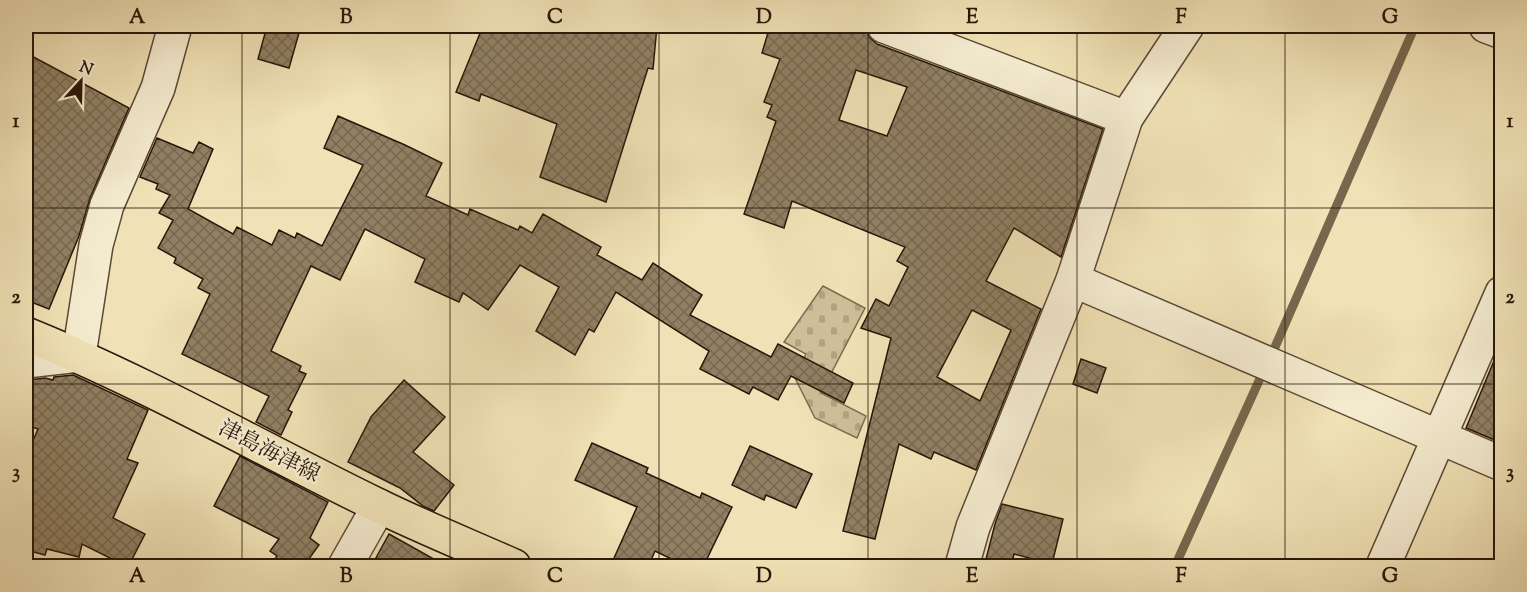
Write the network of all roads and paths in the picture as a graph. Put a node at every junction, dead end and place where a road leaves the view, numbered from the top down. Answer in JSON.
{"nodes":[{"id":1,"x":175,"y":26,"type":"edge"},
{"id":2,"x":884,"y":26,"type":"edge"},
{"id":3,"x":1187,"y":26,"type":"edge"},
{"id":4,"x":1486,"y":26,"type":"edge"},
{"id":5,"x":1502,"y":32,"type":"edge"},
{"id":6,"x":1126,"y":118,"type":"junction"},
{"id":7,"x":1072,"y":280,"type":"junction"},
{"id":8,"x":1502,"y":293,"type":"edge"},
{"id":9,"x":26,"y":334,"type":"edge"},
{"id":10,"x":79,"y":355,"type":"junction"},
{"id":11,"x":26,"y":361,"type":"edge"},
{"id":12,"x":1439,"y":437,"type":"junction"},
{"id":13,"x":1502,"y":465,"type":"edge"},
{"id":14,"x":379,"y":506,"type":"junction"},
{"id":15,"x":345,"y":567,"type":"edge"},
{"id":16,"x":514,"y":567,"type":"edge"},
{"id":17,"x":962,"y":567,"type":"edge"},
{"id":18,"x":1383,"y":567,"type":"edge"}],
"edges":[{"from":1,"to":10,"type":"street"},
{"from":2,"to":6,"type":"street"},
{"from":3,"to":6,"type":"street"},
{"from":4,"to":5,"type":"street"},
{"from":6,"to":7,"type":"street"},
{"from":7,"to":12,"type":"street"},
{"from":7,"to":17,"type":"street"},
{"from":8,"to":12,"type":"street"},
{"from":9,"to":10,"type":"main road","name":"津島海津線"},
{"from":10,"to":11,"type":"street"},
{"from":10,"to":14,"type":"main road","name":"津島海津線"},
{"from":12,"to":13,"type":"street"},
{"from":12,"to":18,"type":"street"},
{"from":14,"to":15,"type":"street"},
{"from":14,"to":16,"type":"main road","name":"津島海津線"}]}
